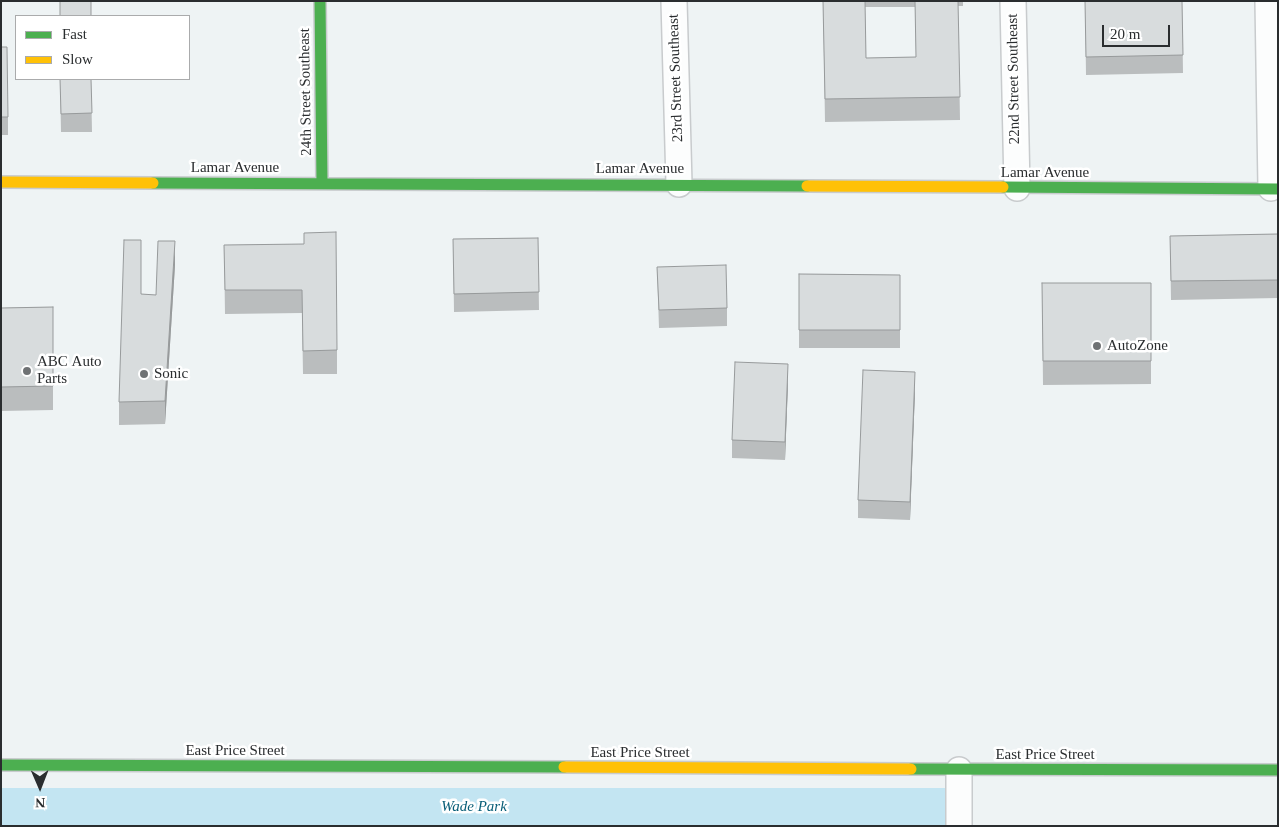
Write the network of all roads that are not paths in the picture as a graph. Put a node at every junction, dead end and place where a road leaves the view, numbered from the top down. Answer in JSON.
{"nodes":[{"id":1,"x":320,"y":1,"type":"edge"},
{"id":2,"x":674,"y":1,"type":"edge"},
{"id":3,"x":1013,"y":1,"type":"edge"},
{"id":4,"x":1268,"y":1,"type":"edge"},
{"id":5,"x":1,"y":182,"type":"edge"},
{"id":6,"x":322,"y":183,"type":"junction"},
{"id":7,"x":678,"y":184,"type":"junction"},
{"id":8,"x":1017,"y":188,"type":"junction"},
{"id":9,"x":1274,"y":189,"type":"edge"},
{"id":10,"x":1,"y":765,"type":"edge"},
{"id":11,"x":959,"y":770,"type":"junction"},
{"id":12,"x":1278,"y":770,"type":"edge"},
{"id":13,"x":960,"y":826,"type":"edge"}],
"edges":[{"from":1,"to":6,"type":"street","name":"24th Street Southeast"},
{"from":2,"to":7,"type":"street","name":"23rd Street Southeast"},
{"from":3,"to":8,"type":"street","name":"22nd Street Southeast"},
{"from":4,"to":9,"type":"street"},
{"from":5,"to":6,"type":"street","name":"Lamar Avenue"},
{"from":6,"to":7,"type":"street","name":"Lamar Avenue"},
{"from":7,"to":8,"type":"street","name":"Lamar Avenue"},
{"from":8,"to":9,"type":"street","name":"Lamar Avenue"},
{"from":10,"to":11,"type":"street","name":"East Price Street"},
{"from":11,"to":12,"type":"street","name":"East Price Street"},
{"from":11,"to":13,"type":"street"}]}
